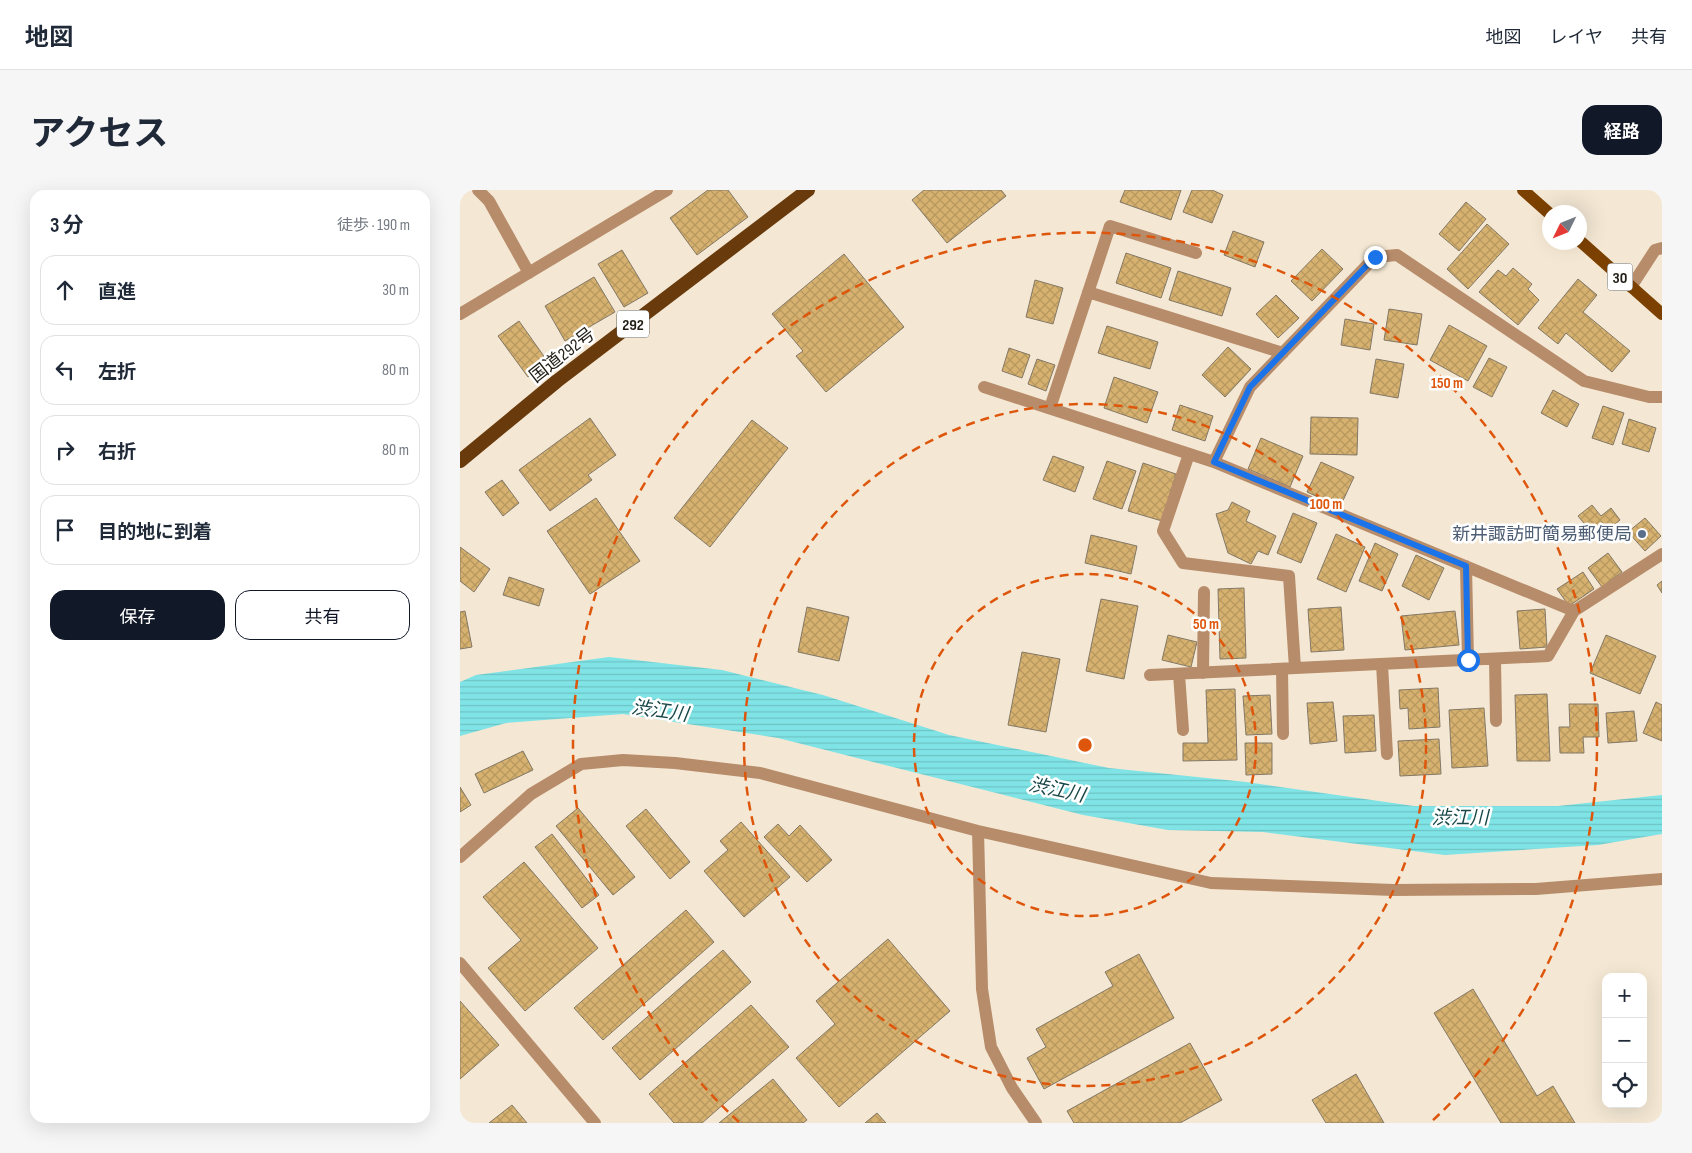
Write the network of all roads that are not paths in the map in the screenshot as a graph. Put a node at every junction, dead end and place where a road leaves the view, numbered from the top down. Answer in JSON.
{"nodes":[{"id":1,"x":478,"y":190,"type":"edge"},
{"id":2,"x":667,"y":190,"type":"edge"},
{"id":3,"x":808,"y":190,"type":"edge"},
{"id":4,"x":1523,"y":190,"type":"edge"},
{"id":5,"x":1542,"y":207,"type":"edge"},
{"id":6,"x":1587,"y":247,"type":"edge"},
{"id":7,"x":1662,"y":248,"type":"edge"},
{"id":8,"x":1196,"y":253,"type":"dead end"},
{"id":9,"x":529,"y":273,"type":"junction"},
{"id":10,"x":1631,"y":287,"type":"junction"},
{"id":11,"x":1088,"y":292,"type":"junction"},
{"id":12,"x":460,"y":314,"type":"edge"},
{"id":13,"x":1662,"y":314,"type":"edge"},
{"id":14,"x":1283,"y":353,"type":"junction"},
{"id":15,"x":984,"y":387,"type":"dead end"},
{"id":16,"x":1662,"y":397,"type":"edge"},
{"id":17,"x":1050,"y":408,"type":"junction"},
{"id":18,"x":1189,"y":454,"type":"junction"},
{"id":19,"x":460,"y":461,"type":"edge"},
{"id":20,"x":1214,"y":462,"type":"junction"},
{"id":21,"x":1662,"y":554,"type":"edge"},
{"id":22,"x":1466,"y":566,"type":"junction"},
{"id":23,"x":1204,"y":592,"type":"dead end"},
{"id":24,"x":1574,"y":611,"type":"junction"},
{"id":25,"x":1495,"y":658,"type":"junction"},
{"id":26,"x":1468,"y":660,"type":"junction"},
{"id":27,"x":1382,"y":664,"type":"junction"},
{"id":28,"x":1288,"y":669,"type":"junction"},
{"id":29,"x":1203,"y":673,"type":"junction"},
{"id":30,"x":1179,"y":674,"type":"junction"},
{"id":31,"x":1150,"y":675,"type":"dead end"},
{"id":32,"x":1496,"y":721,"type":"dead end"},
{"id":33,"x":1183,"y":730,"type":"dead end"},
{"id":34,"x":1282,"y":734,"type":"dead end"},
{"id":35,"x":1387,"y":754,"type":"dead end"},
{"id":36,"x":978,"y":832,"type":"junction"},
{"id":37,"x":460,"y":857,"type":"edge"},
{"id":38,"x":1662,"y":879,"type":"edge"},
{"id":39,"x":460,"y":963,"type":"edge"},
{"id":40,"x":595,"y":1123,"type":"edge"},
{"id":41,"x":1036,"y":1123,"type":"edge"}],
"edges":[{"from":1,"to":9,"type":"street"},
{"from":2,"to":9,"type":"street"},
{"from":3,"to":19,"type":"highway","name":"国道292号","number":"292"},
{"from":4,"to":5,"type":"main road"},
{"from":6,"to":10,"type":"main road","number":"30"},
{"from":7,"to":10,"type":"street"},
{"from":8,"to":11,"type":"street"},
{"from":9,"to":12,"type":"street"},
{"from":10,"to":13,"type":"main road","number":"30"},
{"from":11,"to":14,"type":"street"},
{"from":11,"to":17,"type":"street"},
{"from":14,"to":16,"type":"street"},
{"from":14,"to":20,"type":"street"},
{"from":15,"to":17,"type":"street"},
{"from":17,"to":18,"type":"street"},
{"from":18,"to":20,"type":"street"},
{"from":18,"to":28,"type":"street"},
{"from":20,"to":22,"type":"street"},
{"from":21,"to":24,"type":"street"},
{"from":22,"to":24,"type":"street"},
{"from":22,"to":26,"type":"street"},
{"from":23,"to":29,"type":"street"},
{"from":24,"to":25,"type":"street"},
{"from":25,"to":26,"type":"street"},
{"from":25,"to":32,"type":"street"},
{"from":26,"to":27,"type":"street"},
{"from":27,"to":28,"type":"street"},
{"from":27,"to":35,"type":"street"},
{"from":28,"to":29,"type":"street"},
{"from":28,"to":34,"type":"street"},
{"from":29,"to":30,"type":"street"},
{"from":30,"to":31,"type":"street"},
{"from":30,"to":33,"type":"street"},
{"from":36,"to":37,"type":"street"},
{"from":36,"to":38,"type":"street"},
{"from":36,"to":41,"type":"street"},
{"from":39,"to":40,"type":"street"}]}
